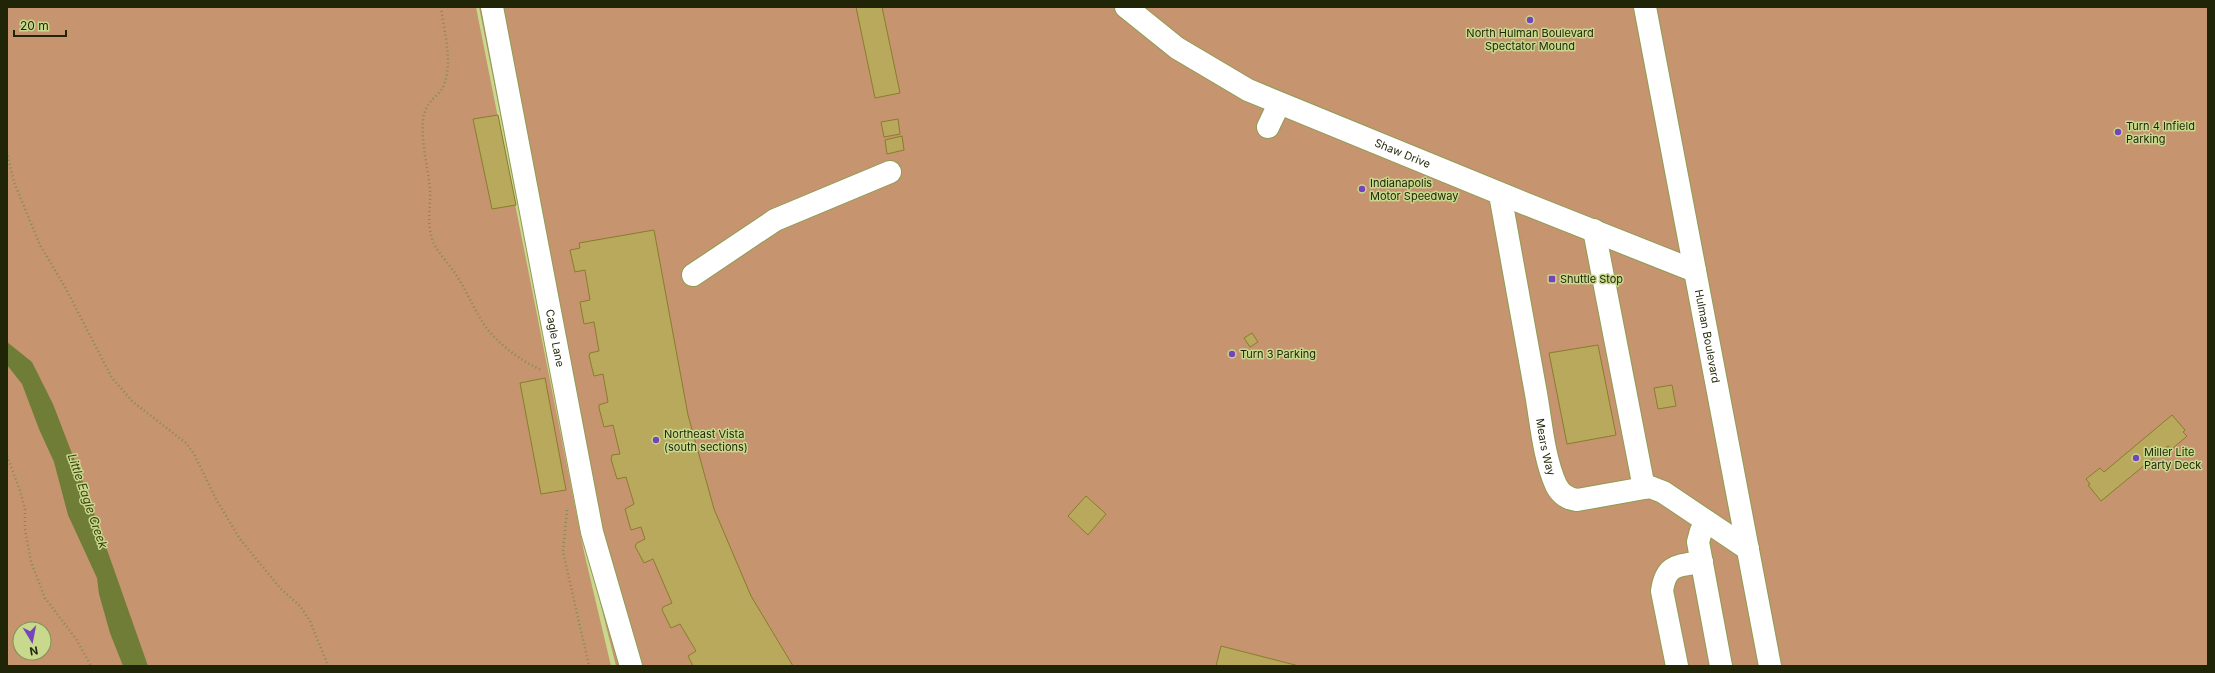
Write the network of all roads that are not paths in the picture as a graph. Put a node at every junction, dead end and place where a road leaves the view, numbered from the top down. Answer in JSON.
{"nodes":[{"id":1,"x":492,"y":7,"type":"edge"},
{"id":2,"x":1126,"y":7,"type":"edge"},
{"id":3,"x":1645,"y":7,"type":"edge"},
{"id":4,"x":1280,"y":104,"type":"junction"},
{"id":5,"x":1268,"y":127,"type":"dead end"},
{"id":6,"x":890,"y":172,"type":"dead end"},
{"id":7,"x":1500,"y":194,"type":"junction"},
{"id":8,"x":1594,"y":230,"type":"junction"},
{"id":9,"x":1695,"y":271,"type":"junction"},
{"id":10,"x":693,"y":275,"type":"dead end"},
{"id":11,"x":1644,"y":488,"type":"junction"},
{"id":12,"x":1707,"y":522,"type":"junction"},
{"id":13,"x":1748,"y":549,"type":"junction"},
{"id":14,"x":1702,"y":562,"type":"junction"},
{"id":15,"x":631,"y":666,"type":"edge"},
{"id":16,"x":1677,"y":666,"type":"edge"},
{"id":17,"x":1721,"y":666,"type":"edge"},
{"id":18,"x":1770,"y":666,"type":"edge"}],
"edges":[{"from":1,"to":15,"type":"street","name":"Cagle Lane"},
{"from":2,"to":4,"type":"street","name":"Shaw Drive"},
{"from":3,"to":9,"type":"street","name":"Hulman Boulevard"},
{"from":4,"to":5,"type":"street"},
{"from":4,"to":7,"type":"street","name":"Shaw Drive"},
{"from":6,"to":10,"type":"street"},
{"from":7,"to":8,"type":"street","name":"Shaw Drive"},
{"from":7,"to":11,"type":"street","name":"Mears Way"},
{"from":8,"to":9,"type":"street","name":"Shaw Drive"},
{"from":8,"to":11,"type":"street"},
{"from":9,"to":13,"type":"street","name":"Hulman Boulevard"},
{"from":11,"to":12,"type":"street","name":"Mears Way"},
{"from":12,"to":13,"type":"street","name":"Mears Way"},
{"from":12,"to":14,"type":"street"},
{"from":13,"to":18,"type":"street","name":"Hulman Boulevard"},
{"from":14,"to":16,"type":"street"},
{"from":14,"to":17,"type":"street"}]}
